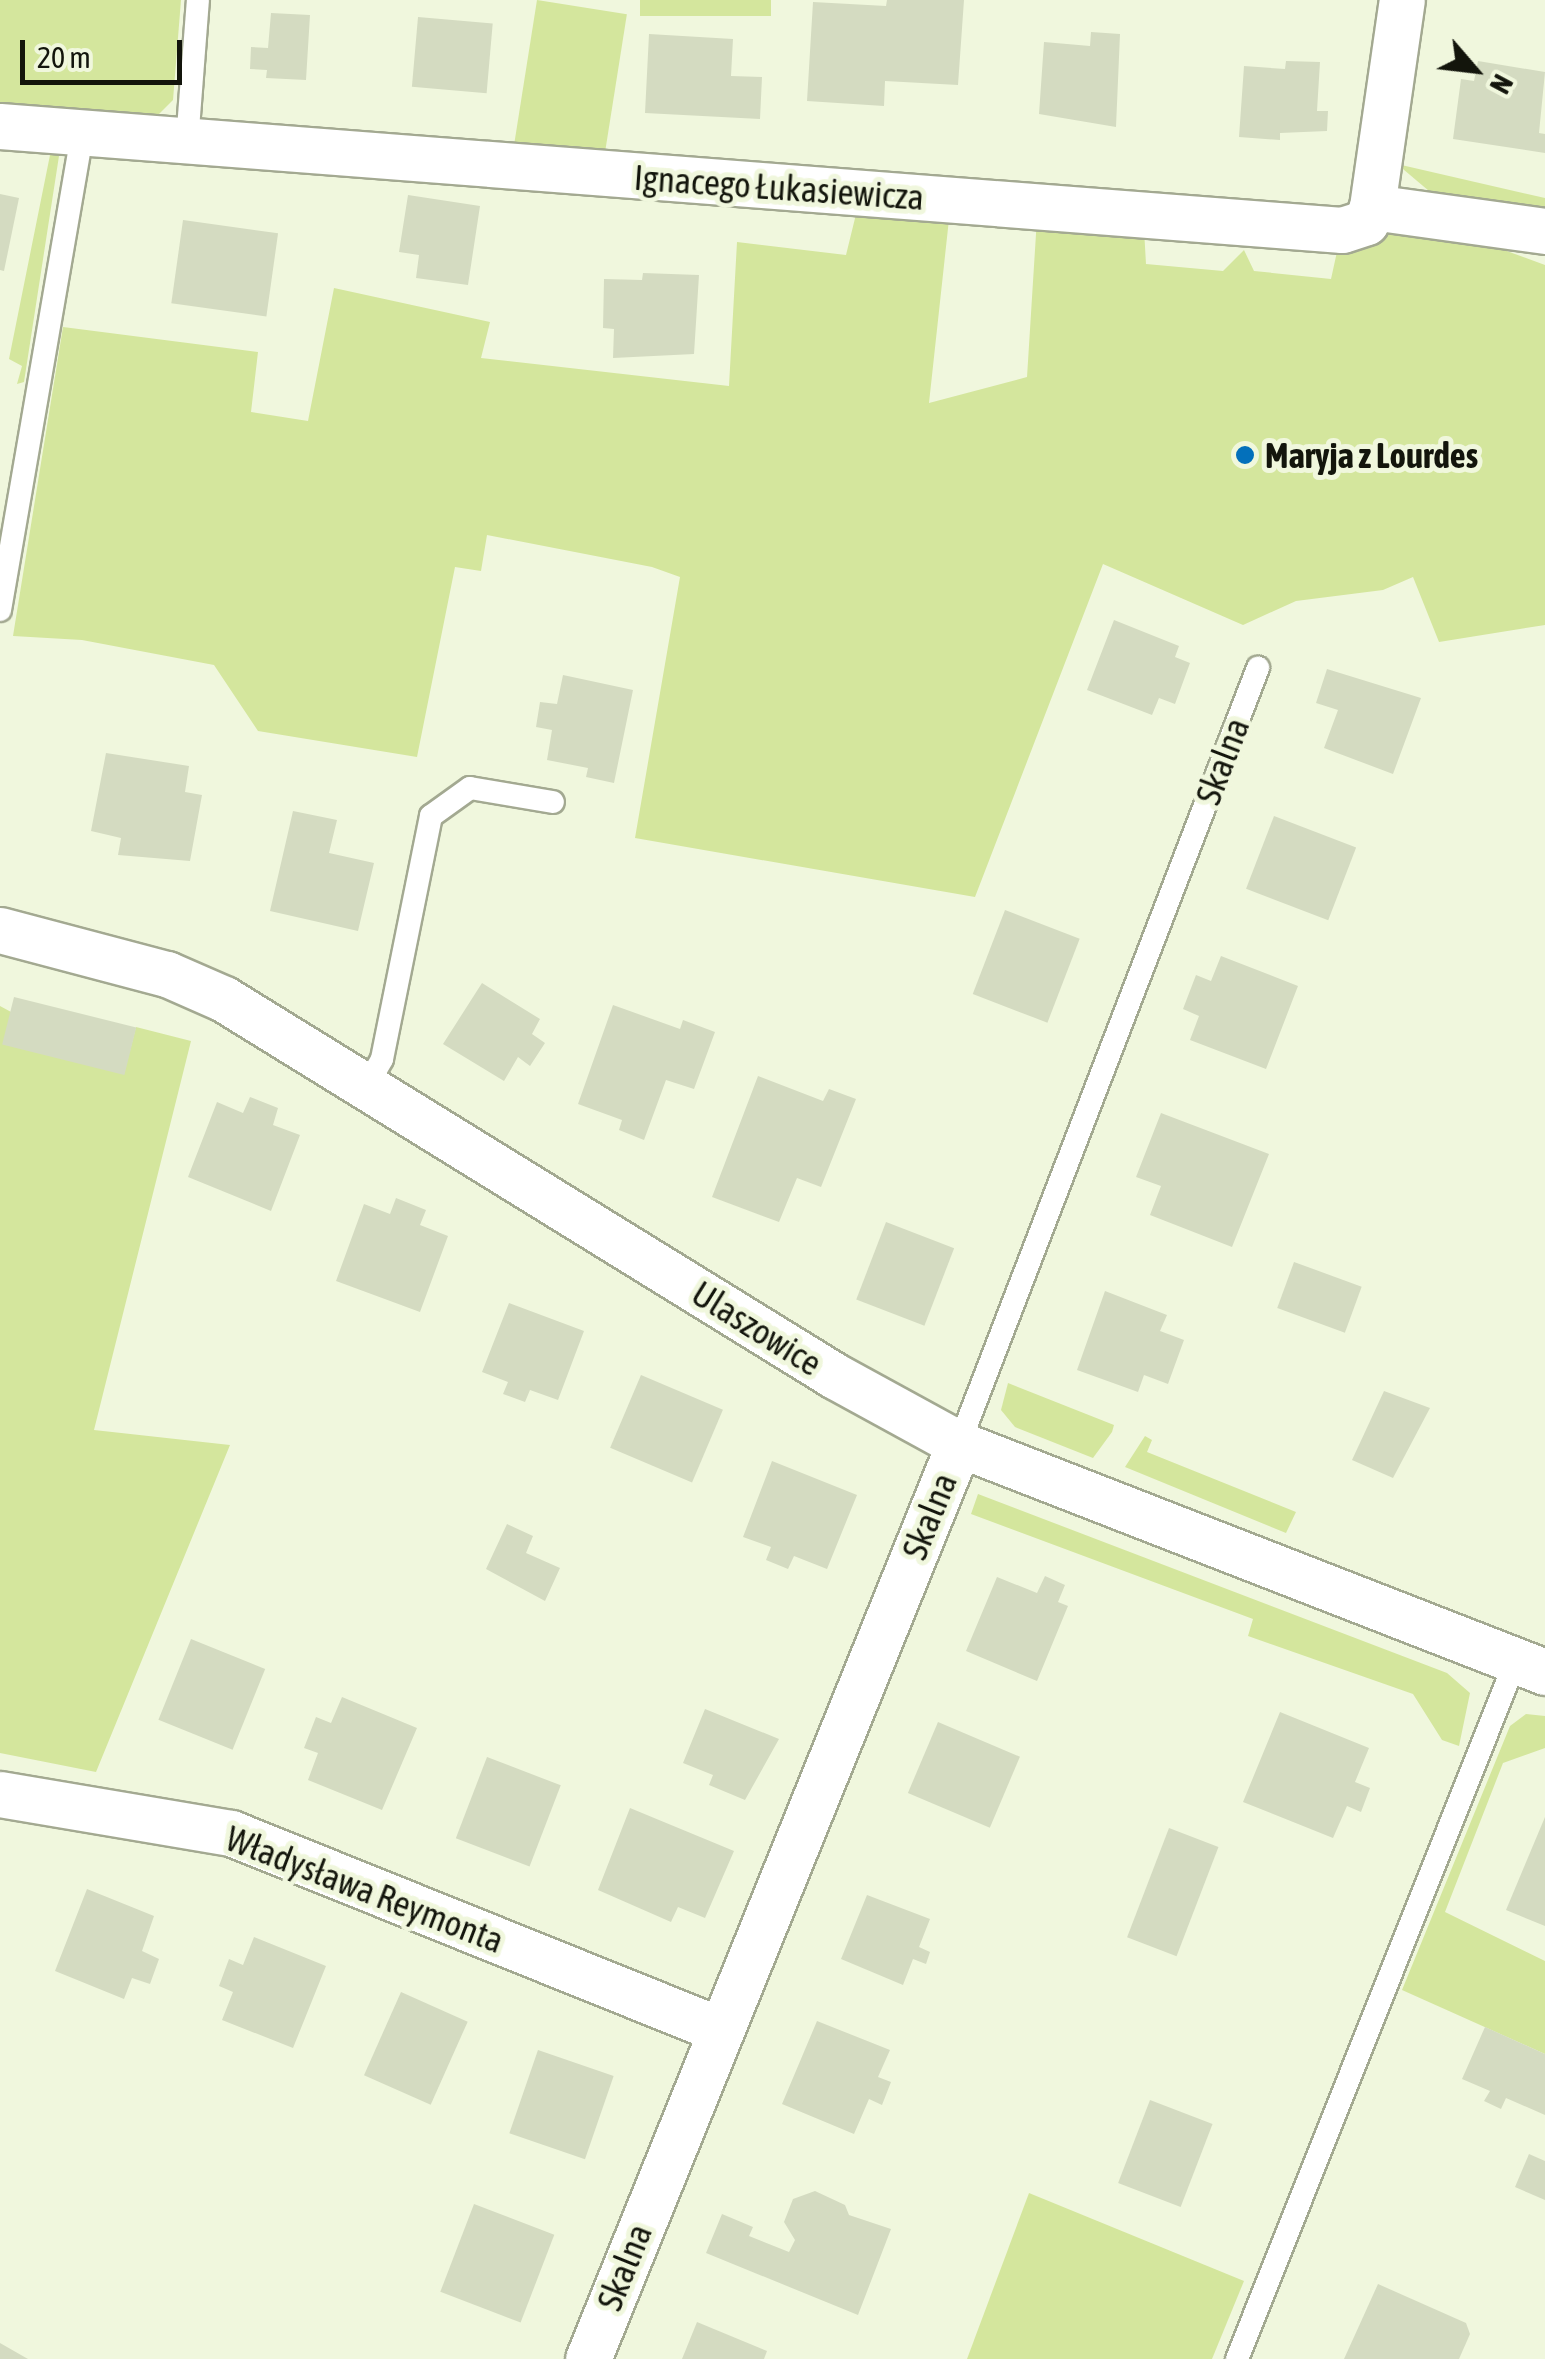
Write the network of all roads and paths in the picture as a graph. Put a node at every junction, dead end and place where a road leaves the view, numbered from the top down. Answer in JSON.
{"nodes":[{"id":1,"x":198,"y":0,"type":"edge"},
{"id":2,"x":1402,"y":0,"type":"edge"},
{"id":3,"x":0,"y":126,"type":"edge"},
{"id":4,"x":82,"y":134,"type":"junction"},
{"id":5,"x":188,"y":142,"type":"junction"},
{"id":6,"x":1372,"y":207,"type":"junction"},
{"id":7,"x":1501,"y":228,"type":"junction"},
{"id":8,"x":1545,"y":231,"type":"edge"},
{"id":9,"x":1545,"y":247,"type":"edge"},
{"id":10,"x":0,"y":610,"type":"edge"},
{"id":11,"x":1258,"y":668,"type":"dead end"},
{"id":12,"x":552,"y":802,"type":"dead end"},
{"id":13,"x":14,"y":940,"type":"edge"},
{"id":14,"x":366,"y":1086,"type":"junction"},
{"id":15,"x":959,"y":1444,"type":"junction"},
{"id":16,"x":1536,"y":1664,"type":"edge"},
{"id":17,"x":0,"y":1794,"type":"edge"},
{"id":18,"x":718,"y":2029,"type":"junction"},
{"id":19,"x":588,"y":2359,"type":"edge"},
{"id":20,"x":1237,"y":2359,"type":"edge"}],
"edges":[{"from":1,"to":5,"type":"lane"},
{"from":2,"to":6,"type":"street"},
{"from":3,"to":4,"type":"street","name":"Ignacego Łukasiewicza"},
{"from":4,"to":5,"type":"street","name":"Ignacego Łukasiewicza"},
{"from":4,"to":10,"type":"lane"},
{"from":5,"to":6,"type":"street","name":"Ignacego Łukasiewicza"},
{"from":6,"to":7,"type":"street"},
{"from":7,"to":8,"type":"street"},
{"from":7,"to":9,"type":"street"},
{"from":11,"to":15,"type":"lane","name":"Skalna"},
{"from":12,"to":14,"type":"lane"},
{"from":13,"to":14,"type":"street","name":"Ulaszowice"},
{"from":14,"to":15,"type":"street","name":"Ulaszowice"},
{"from":15,"to":16,"type":"street","name":"Ulaszowice"},
{"from":15,"to":18,"type":"street","name":"Skalna"},
{"from":16,"to":20,"type":"lane"},
{"from":17,"to":18,"type":"street","name":"Władysława Reymonta"},
{"from":18,"to":19,"type":"street","name":"Skalna"}]}
